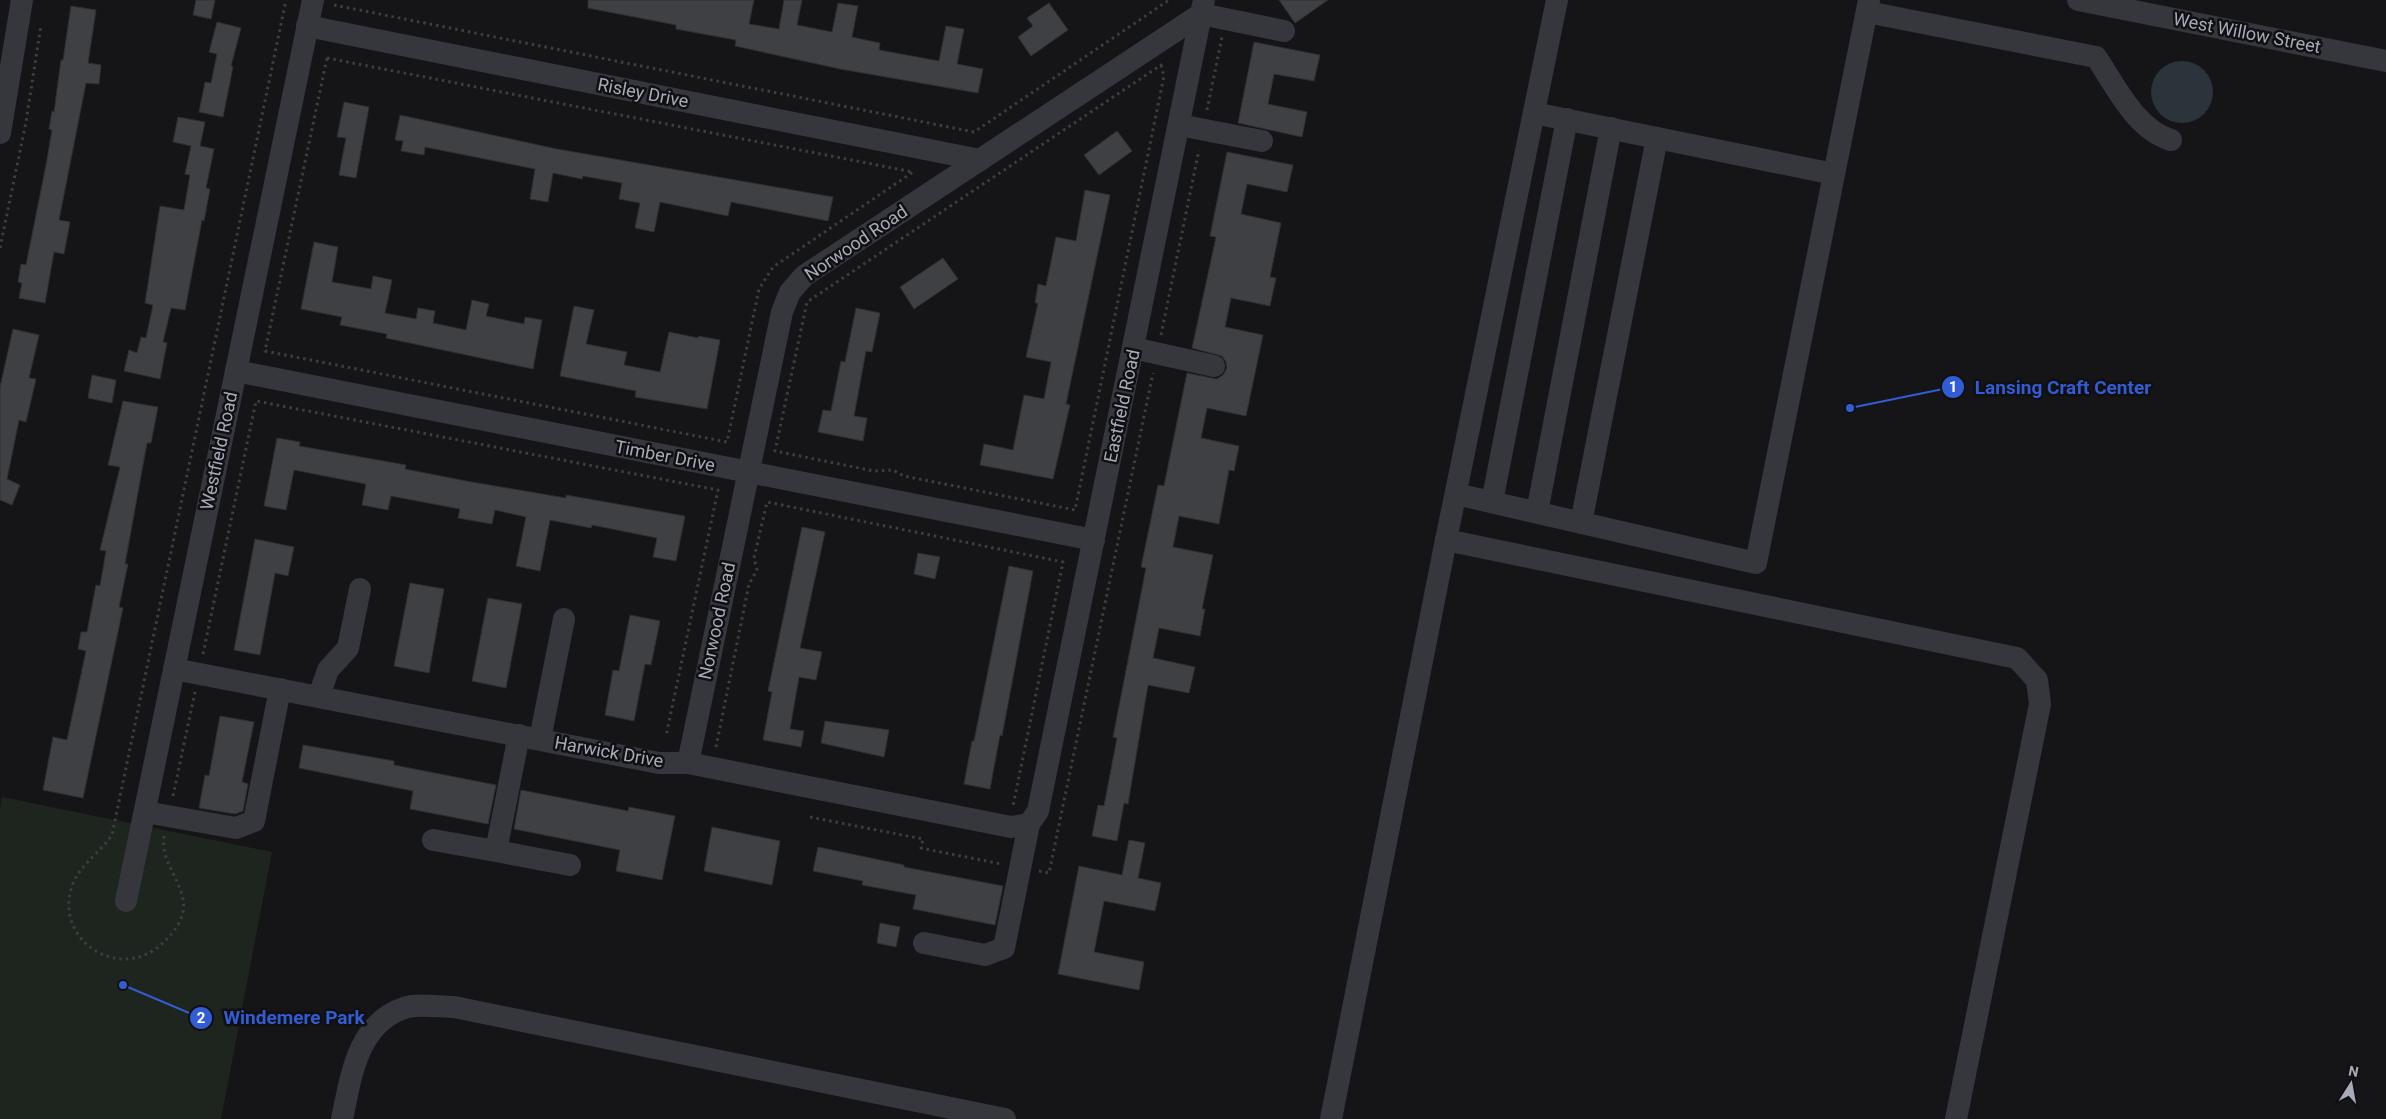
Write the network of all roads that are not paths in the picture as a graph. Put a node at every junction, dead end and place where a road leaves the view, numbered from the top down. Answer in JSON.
{"nodes":[{"id":1,"x":22,"y":0,"type":"edge"},
{"id":2,"x":313,"y":0,"type":"edge"},
{"id":3,"x":1557,"y":0,"type":"edge"},
{"id":4,"x":2078,"y":0,"type":"edge"},
{"id":5,"x":1868,"y":6,"type":"edge"},
{"id":6,"x":1203,"y":7,"type":"edge"},
{"id":7,"x":2173,"y":9,"type":"edge"},
{"id":8,"x":307,"y":26,"type":"junction"},
{"id":9,"x":1284,"y":31,"type":"dead end"},
{"id":10,"x":2386,"y":61,"type":"edge"},
{"id":11,"x":1534,"y":113,"type":"junction"},
{"id":12,"x":1567,"y":120,"type":"junction"},
{"id":13,"x":1179,"y":125,"type":"junction"},
{"id":14,"x":1611,"y":128,"type":"junction"},
{"id":15,"x":0,"y":133,"type":"edge"},
{"id":16,"x":1657,"y":138,"type":"junction"},
{"id":17,"x":2171,"y":140,"type":"dead end"},
{"id":18,"x":1262,"y":141,"type":"dead end"},
{"id":19,"x":980,"y":160,"type":"junction"},
{"id":20,"x":1834,"y":174,"type":"junction"},
{"id":21,"x":1133,"y":348,"type":"junction"},
{"id":22,"x":1214,"y":366,"type":"dead end"},
{"id":23,"x":236,"y":371,"type":"junction"},
{"id":24,"x":747,"y":472,"type":"junction"},
{"id":25,"x":1456,"y":494,"type":"junction"},
{"id":26,"x":1492,"y":502,"type":"junction"},
{"id":27,"x":1536,"y":512,"type":"junction"},
{"id":28,"x":1581,"y":523,"type":"junction"},
{"id":29,"x":1094,"y":540,"type":"junction"},
{"id":30,"x":1446,"y":540,"type":"junction"},
{"id":31,"x":360,"y":589,"type":"dead end"},
{"id":32,"x":564,"y":619,"type":"dead end"},
{"id":33,"x":174,"y":669,"type":"junction"},
{"id":34,"x":280,"y":689,"type":"junction"},
{"id":35,"x":319,"y":696,"type":"junction"},
{"id":36,"x":529,"y":737,"type":"junction"},
{"id":37,"x":688,"y":763,"type":"junction"},
{"id":38,"x":146,"y":812,"type":"junction"},
{"id":39,"x":1034,"y":818,"type":"junction"},
{"id":40,"x":433,"y":840,"type":"dead end"},
{"id":41,"x":496,"y":851,"type":"junction"},
{"id":42,"x":570,"y":865,"type":"dead end"},
{"id":43,"x":126,"y":902,"type":"dead end"},
{"id":44,"x":924,"y":944,"type":"dead end"},
{"id":45,"x":342,"y":1119,"type":"edge"},
{"id":46,"x":1005,"y":1119,"type":"edge"},
{"id":47,"x":1332,"y":1119,"type":"edge"},
{"id":48,"x":1956,"y":1119,"type":"edge"}],
"edges":[{"from":1,"to":15,"type":"street"},
{"from":2,"to":8,"type":"street","name":"Westfield Road"},
{"from":3,"to":11,"type":"street"},
{"from":4,"to":7,"type":"street","name":"West Willow Street"},
{"from":5,"to":17,"type":"street"},
{"from":5,"to":20,"type":"street"},
{"from":6,"to":9,"type":"street"},
{"from":6,"to":13,"type":"street","name":"Eastfield Road"},
{"from":6,"to":19,"type":"street","name":"Norwood Road"},
{"from":7,"to":10,"type":"street","name":"West Willow Street"},
{"from":8,"to":19,"type":"street","name":"Risley Drive"},
{"from":8,"to":23,"type":"street","name":"Westfield Road"},
{"from":11,"to":12,"type":"street"},
{"from":11,"to":25,"type":"street"},
{"from":12,"to":14,"type":"street"},
{"from":12,"to":26,"type":"street"},
{"from":13,"to":18,"type":"street"},
{"from":13,"to":21,"type":"street","name":"Eastfield Road"},
{"from":14,"to":16,"type":"street"},
{"from":14,"to":27,"type":"street"},
{"from":16,"to":20,"type":"street"},
{"from":16,"to":28,"type":"street"},
{"from":19,"to":24,"type":"street","name":"Norwood Road"},
{"from":20,"to":28,"type":"street"},
{"from":21,"to":22,"type":"street"},
{"from":21,"to":29,"type":"street","name":"Eastfield Road"},
{"from":23,"to":24,"type":"street","name":"Timber Drive"},
{"from":23,"to":33,"type":"street","name":"Westfield Road"},
{"from":24,"to":29,"type":"street","name":"Timber Drive"},
{"from":24,"to":37,"type":"street","name":"Norwood Road"},
{"from":25,"to":26,"type":"street"},
{"from":25,"to":30,"type":"street"},
{"from":26,"to":27,"type":"street"},
{"from":27,"to":28,"type":"street"},
{"from":29,"to":39,"type":"street","name":"Eastfield Road"},
{"from":30,"to":47,"type":"street"},
{"from":30,"to":48,"type":"street"},
{"from":31,"to":35,"type":"street"},
{"from":32,"to":36,"type":"street"},
{"from":33,"to":34,"type":"street","name":"Harwick Drive"},
{"from":33,"to":38,"type":"street","name":"Westfield Road"},
{"from":34,"to":35,"type":"street","name":"Harwick Drive"},
{"from":34,"to":38,"type":"street"},
{"from":35,"to":36,"type":"street","name":"Harwick Drive"},
{"from":36,"to":37,"type":"street","name":"Harwick Drive"},
{"from":36,"to":41,"type":"street"},
{"from":37,"to":39,"type":"street","name":"Harwick Drive"},
{"from":38,"to":43,"type":"street","name":"Westfield Road"},
{"from":39,"to":44,"type":"street","name":"Eastfield Road"},
{"from":40,"to":41,"type":"street"},
{"from":41,"to":42,"type":"street"},
{"from":45,"to":46,"type":"street"}]}
